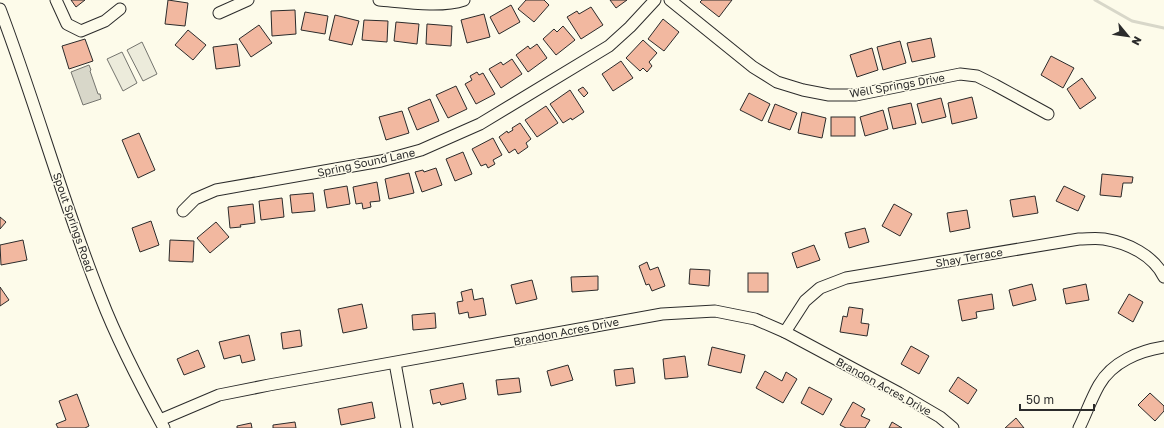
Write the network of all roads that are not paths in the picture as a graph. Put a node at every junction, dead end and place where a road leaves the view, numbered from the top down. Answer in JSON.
{"nodes":[{"id":1,"x":56,"y":0,"type":"edge"},
{"id":2,"x":248,"y":0,"type":"edge"},
{"id":3,"x":378,"y":0,"type":"edge"},
{"id":4,"x":464,"y":0,"type":"edge"},
{"id":5,"x":655,"y":0,"type":"edge"},
{"id":6,"x":670,"y":0,"type":"edge"},
{"id":7,"x":409,"y":1,"type":"edge"},
{"id":8,"x":0,"y":9,"type":"edge"},
{"id":9,"x":120,"y":9,"type":"dead end"},
{"id":10,"x":219,"y":13,"type":"dead end"},
{"id":11,"x":1048,"y":114,"type":"dead end"},
{"id":12,"x":183,"y":211,"type":"dead end"},
{"id":13,"x":1164,"y":277,"type":"edge"},
{"id":14,"x":785,"y":332,"type":"junction"},
{"id":15,"x":1164,"y":347,"type":"edge"},
{"id":16,"x":395,"y":362,"type":"junction"},
{"id":17,"x":162,"y":424,"type":"edge"},
{"id":18,"x":407,"y":428,"type":"edge"},
{"id":19,"x":953,"y":428,"type":"edge"},
{"id":20,"x":1079,"y":428,"type":"edge"}],
"edges":[{"from":1,"to":9,"type":"street"},
{"from":2,"to":10,"type":"street"},
{"from":3,"to":7,"type":"street"},
{"from":4,"to":7,"type":"street"},
{"from":5,"to":12,"type":"street","name":"Spring Sound Lane"},
{"from":6,"to":11,"type":"street","name":"Well Springs Drive"},
{"from":8,"to":17,"type":"street","name":"Spout Springs Road"},
{"from":13,"to":14,"type":"street","name":"Shay Terrace"},
{"from":14,"to":16,"type":"street","name":"Brandon Acres Drive"},
{"from":14,"to":19,"type":"street","name":"Brandon Acres Drive"},
{"from":15,"to":20,"type":"street"},
{"from":16,"to":17,"type":"street","name":"Brandon Acres Drive"},
{"from":16,"to":18,"type":"street"}]}
